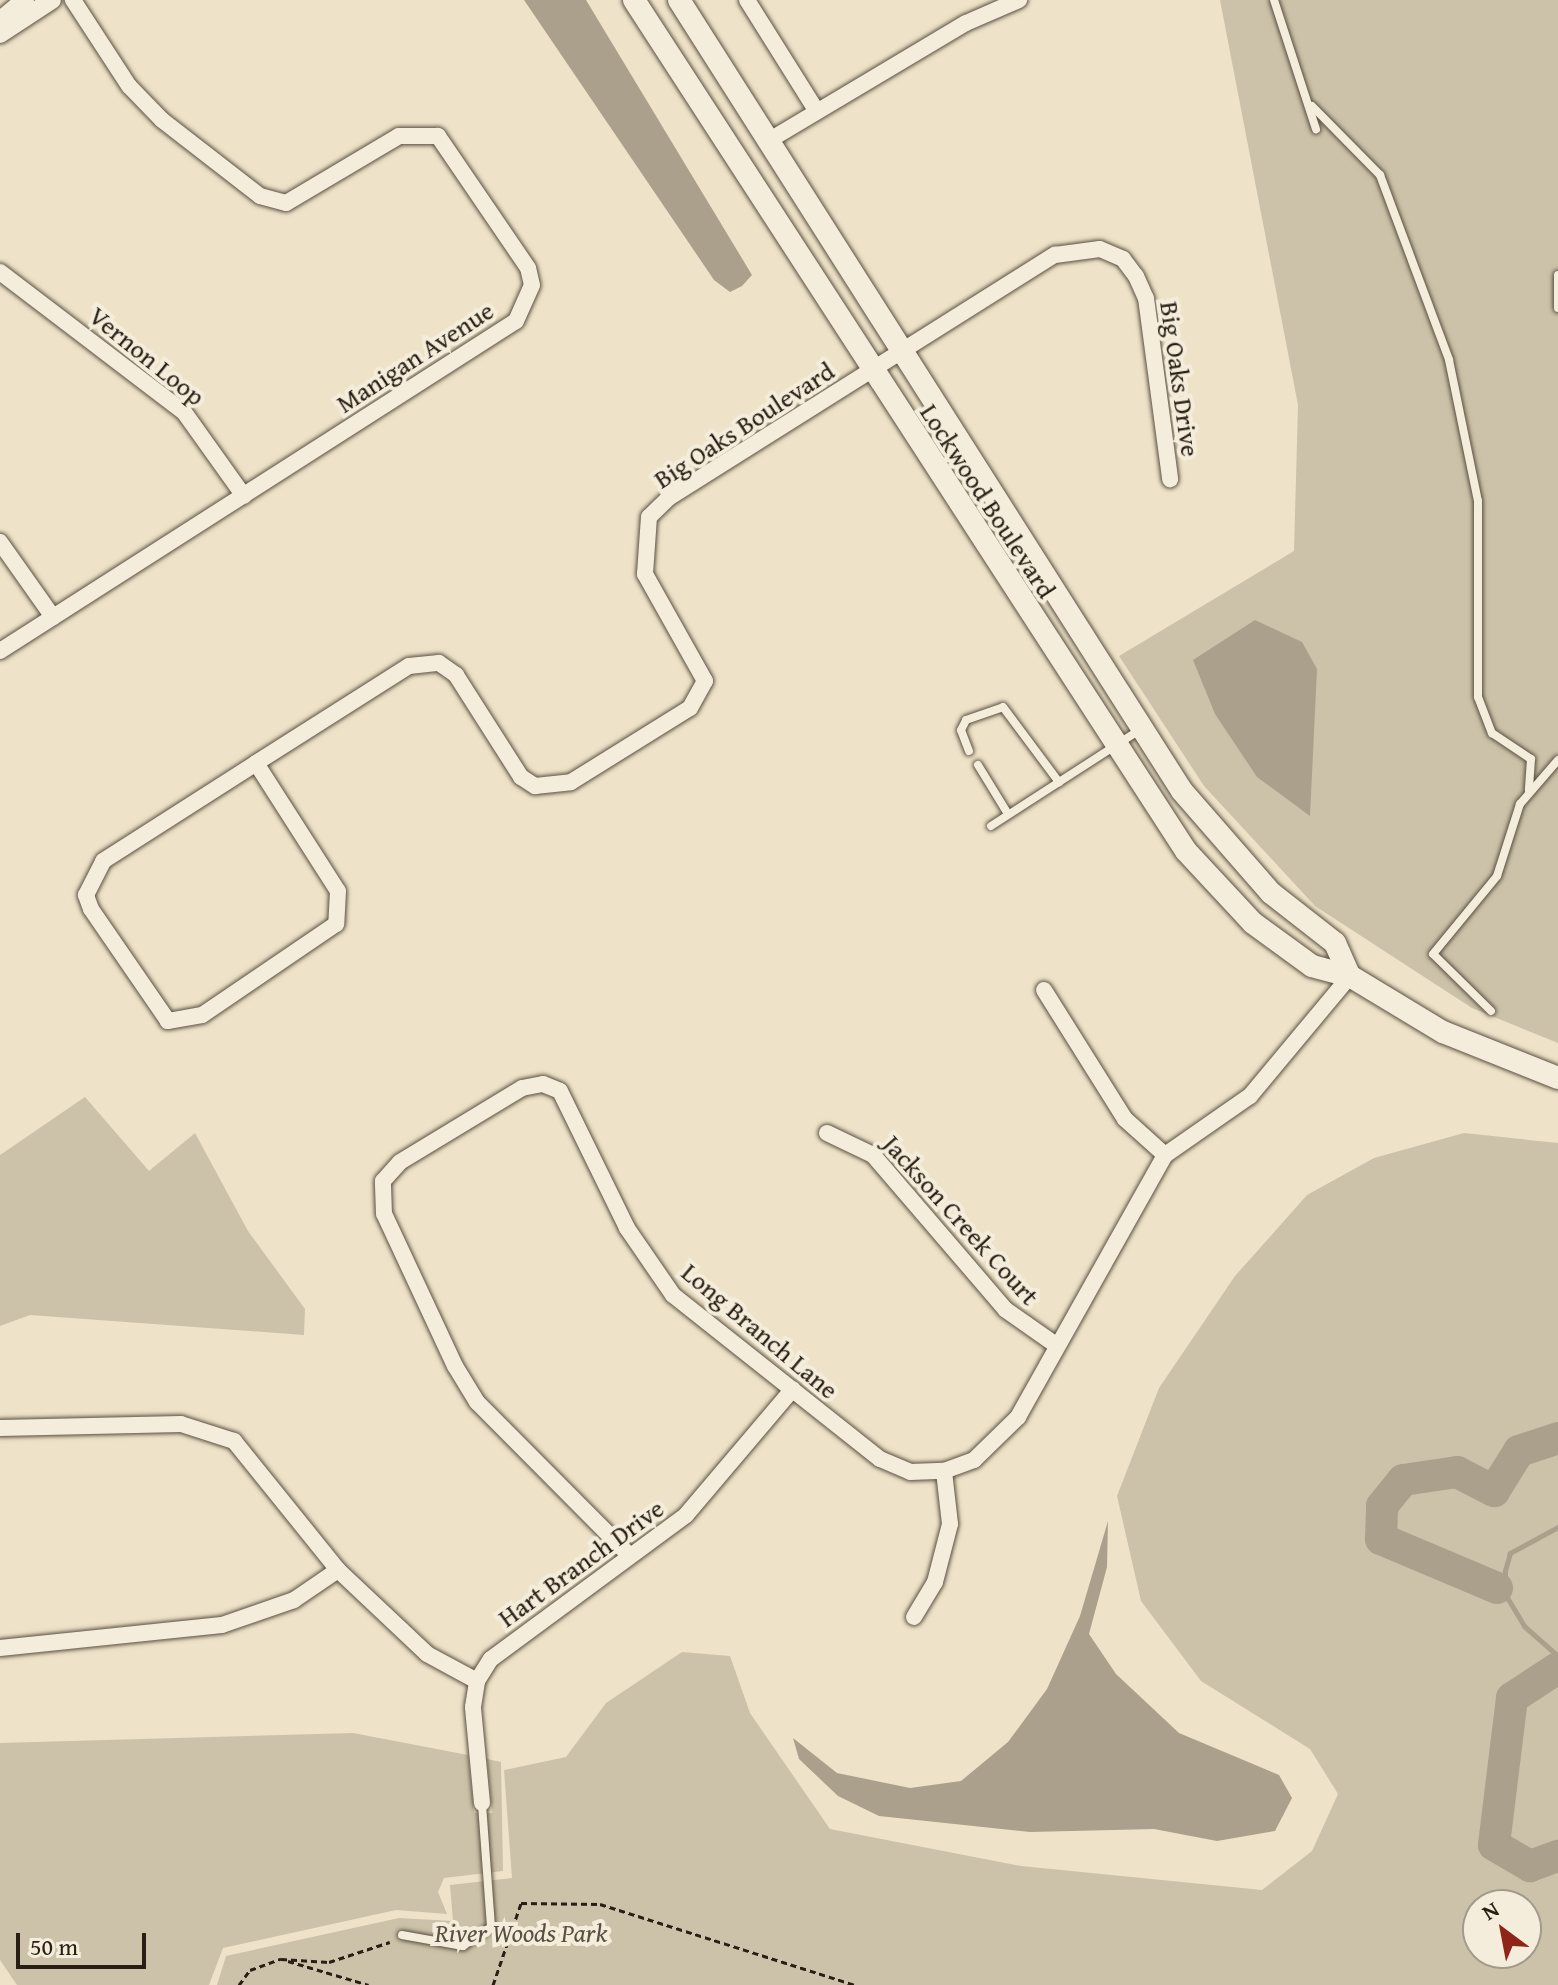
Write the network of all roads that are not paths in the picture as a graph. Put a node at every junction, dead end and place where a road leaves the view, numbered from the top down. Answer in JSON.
{"nodes":[{"id":1,"x":25,"y":0,"type":"edge"},
{"id":2,"x":52,"y":0,"type":"edge"},
{"id":3,"x":73,"y":0,"type":"edge"},
{"id":4,"x":634,"y":0,"type":"edge"},
{"id":5,"x":679,"y":0,"type":"edge"},
{"id":6,"x":747,"y":0,"type":"edge"},
{"id":7,"x":1019,"y":0,"type":"edge"},
{"id":8,"x":1274,"y":0,"type":"edge"},
{"id":9,"x":0,"y":21,"type":"edge"},
{"id":10,"x":0,"y":34,"type":"edge"},
{"id":11,"x":1312,"y":106,"type":"junction"},
{"id":12,"x":816,"y":110,"type":"junction"},
{"id":13,"x":1316,"y":129,"type":"dead end"},
{"id":14,"x":768,"y":141,"type":"junction"},
{"id":15,"x":0,"y":272,"type":"edge"},
{"id":16,"x":1558,"y":275,"type":"edge"},
{"id":17,"x":1558,"y":308,"type":"edge"},
{"id":18,"x":901,"y":353,"type":"junction"},
{"id":19,"x":872,"y":372,"type":"junction"},
{"id":20,"x":1170,"y":479,"type":"dead end"},
{"id":21,"x":244,"y":496,"type":"junction"},
{"id":22,"x":0,"y":542,"type":"edge"},
{"id":23,"x":53,"y":617,"type":"junction"},
{"id":24,"x":0,"y":651,"type":"edge"},
{"id":25,"x":1142,"y":728,"type":"junction"},
{"id":26,"x":1112,"y":747,"type":"junction"},
{"id":27,"x":969,"y":751,"type":"dead end"},
{"id":28,"x":1558,"y":760,"type":"edge"},
{"id":29,"x":256,"y":763,"type":"junction"},
{"id":30,"x":978,"y":765,"type":"dead end"},
{"id":31,"x":1059,"y":782,"type":"junction"},
{"id":32,"x":1529,"y":790,"type":"junction"},
{"id":33,"x":1008,"y":814,"type":"junction"},
{"id":34,"x":991,"y":826,"type":"dead end"},
{"id":35,"x":1350,"y":976,"type":"junction"},
{"id":36,"x":1044,"y":990,"type":"dead end"},
{"id":37,"x":1491,"y":1011,"type":"dead end"},
{"id":38,"x":1558,"y":1078,"type":"edge"},
{"id":39,"x":827,"y":1133,"type":"dead end"},
{"id":40,"x":1165,"y":1155,"type":"junction"},
{"id":41,"x":1056,"y":1345,"type":"junction"},
{"id":42,"x":793,"y":1389,"type":"junction"},
{"id":43,"x":0,"y":1428,"type":"edge"},
{"id":44,"x":944,"y":1471,"type":"junction"},
{"id":45,"x":630,"y":1556,"type":"junction"},
{"id":46,"x":338,"y":1570,"type":"junction"},
{"id":47,"x":914,"y":1617,"type":"dead end"},
{"id":48,"x":0,"y":1648,"type":"edge"},
{"id":49,"x":477,"y":1681,"type":"junction"},
{"id":50,"x":482,"y":1803,"type":"joint"},
{"id":51,"x":402,"y":1935,"type":"road end"}],
"edges":[{"from":1,"to":9,"type":"street"},
{"from":2,"to":10,"type":"street"},
{"from":3,"to":21,"type":"street","name":"Manigan Avenue"},
{"from":4,"to":19,"type":"main road","name":"Lockwood Boulevard"},
{"from":5,"to":14,"type":"main road","name":"Lockwood Boulevard"},
{"from":6,"to":12,"type":"street"},
{"from":7,"to":12,"type":"street"},
{"from":8,"to":11,"type":"lane"},
{"from":11,"to":13,"type":"lane"},
{"from":11,"to":32,"type":"lane"},
{"from":12,"to":14,"type":"street"},
{"from":14,"to":18,"type":"main road","name":"Lockwood Boulevard"},
{"from":15,"to":21,"type":"street","name":"Vernon Loop"},
{"from":16,"to":17,"type":"lane"},
{"from":18,"to":19,"type":"street","name":"Big Oaks Boulevard"},
{"from":18,"to":20,"type":"street","name":"Big Oaks Drive"},
{"from":18,"to":25,"type":"main road","name":"Lockwood Boulevard"},
{"from":19,"to":26,"type":"main road","name":"Lockwood Boulevard"},
{"from":19,"to":29,"type":"street","name":"Big Oaks Boulevard"},
{"from":21,"to":23,"type":"street","name":"Manigan Avenue"},
{"from":22,"to":23,"type":"street"},
{"from":23,"to":24,"type":"street","name":"Manigan Avenue"},
{"from":25,"to":26,"type":"lane"},
{"from":25,"to":35,"type":"main road","name":"Lockwood Boulevard"},
{"from":26,"to":31,"type":"lane"},
{"from":26,"to":35,"type":"main road","name":"Lockwood Boulevard"},
{"from":27,"to":31,"type":"lane"},
{"from":28,"to":32,"type":"lane"},
{"from":29,"to":29,"type":"street","name":"Big Oaks Boulevard"},
{"from":30,"to":33,"type":"lane"},
{"from":31,"to":33,"type":"lane"},
{"from":32,"to":37,"type":"lane"},
{"from":33,"to":34,"type":"lane"},
{"from":35,"to":38,"type":"main road","name":"Lockwood Boulevard"},
{"from":35,"to":40,"type":"street"},
{"from":36,"to":40,"type":"street"},
{"from":39,"to":41,"type":"street","name":"Jackson Creek Court"},
{"from":40,"to":41,"type":"street"},
{"from":41,"to":44,"type":"street"},
{"from":42,"to":44,"type":"street","name":"Long Branch Lane"},
{"from":42,"to":45,"type":"street","name":"Hart Branch Drive"},
{"from":42,"to":45,"type":"street","name":"Long Branch Lane"},
{"from":43,"to":46,"type":"street"},
{"from":44,"to":47,"type":"street"},
{"from":45,"to":49,"type":"street","name":"Hart Branch Drive"},
{"from":46,"to":48,"type":"street"},
{"from":46,"to":49,"type":"street"},
{"from":49,"to":50,"type":"street"},
{"from":50,"to":51,"type":"lane"}]}
